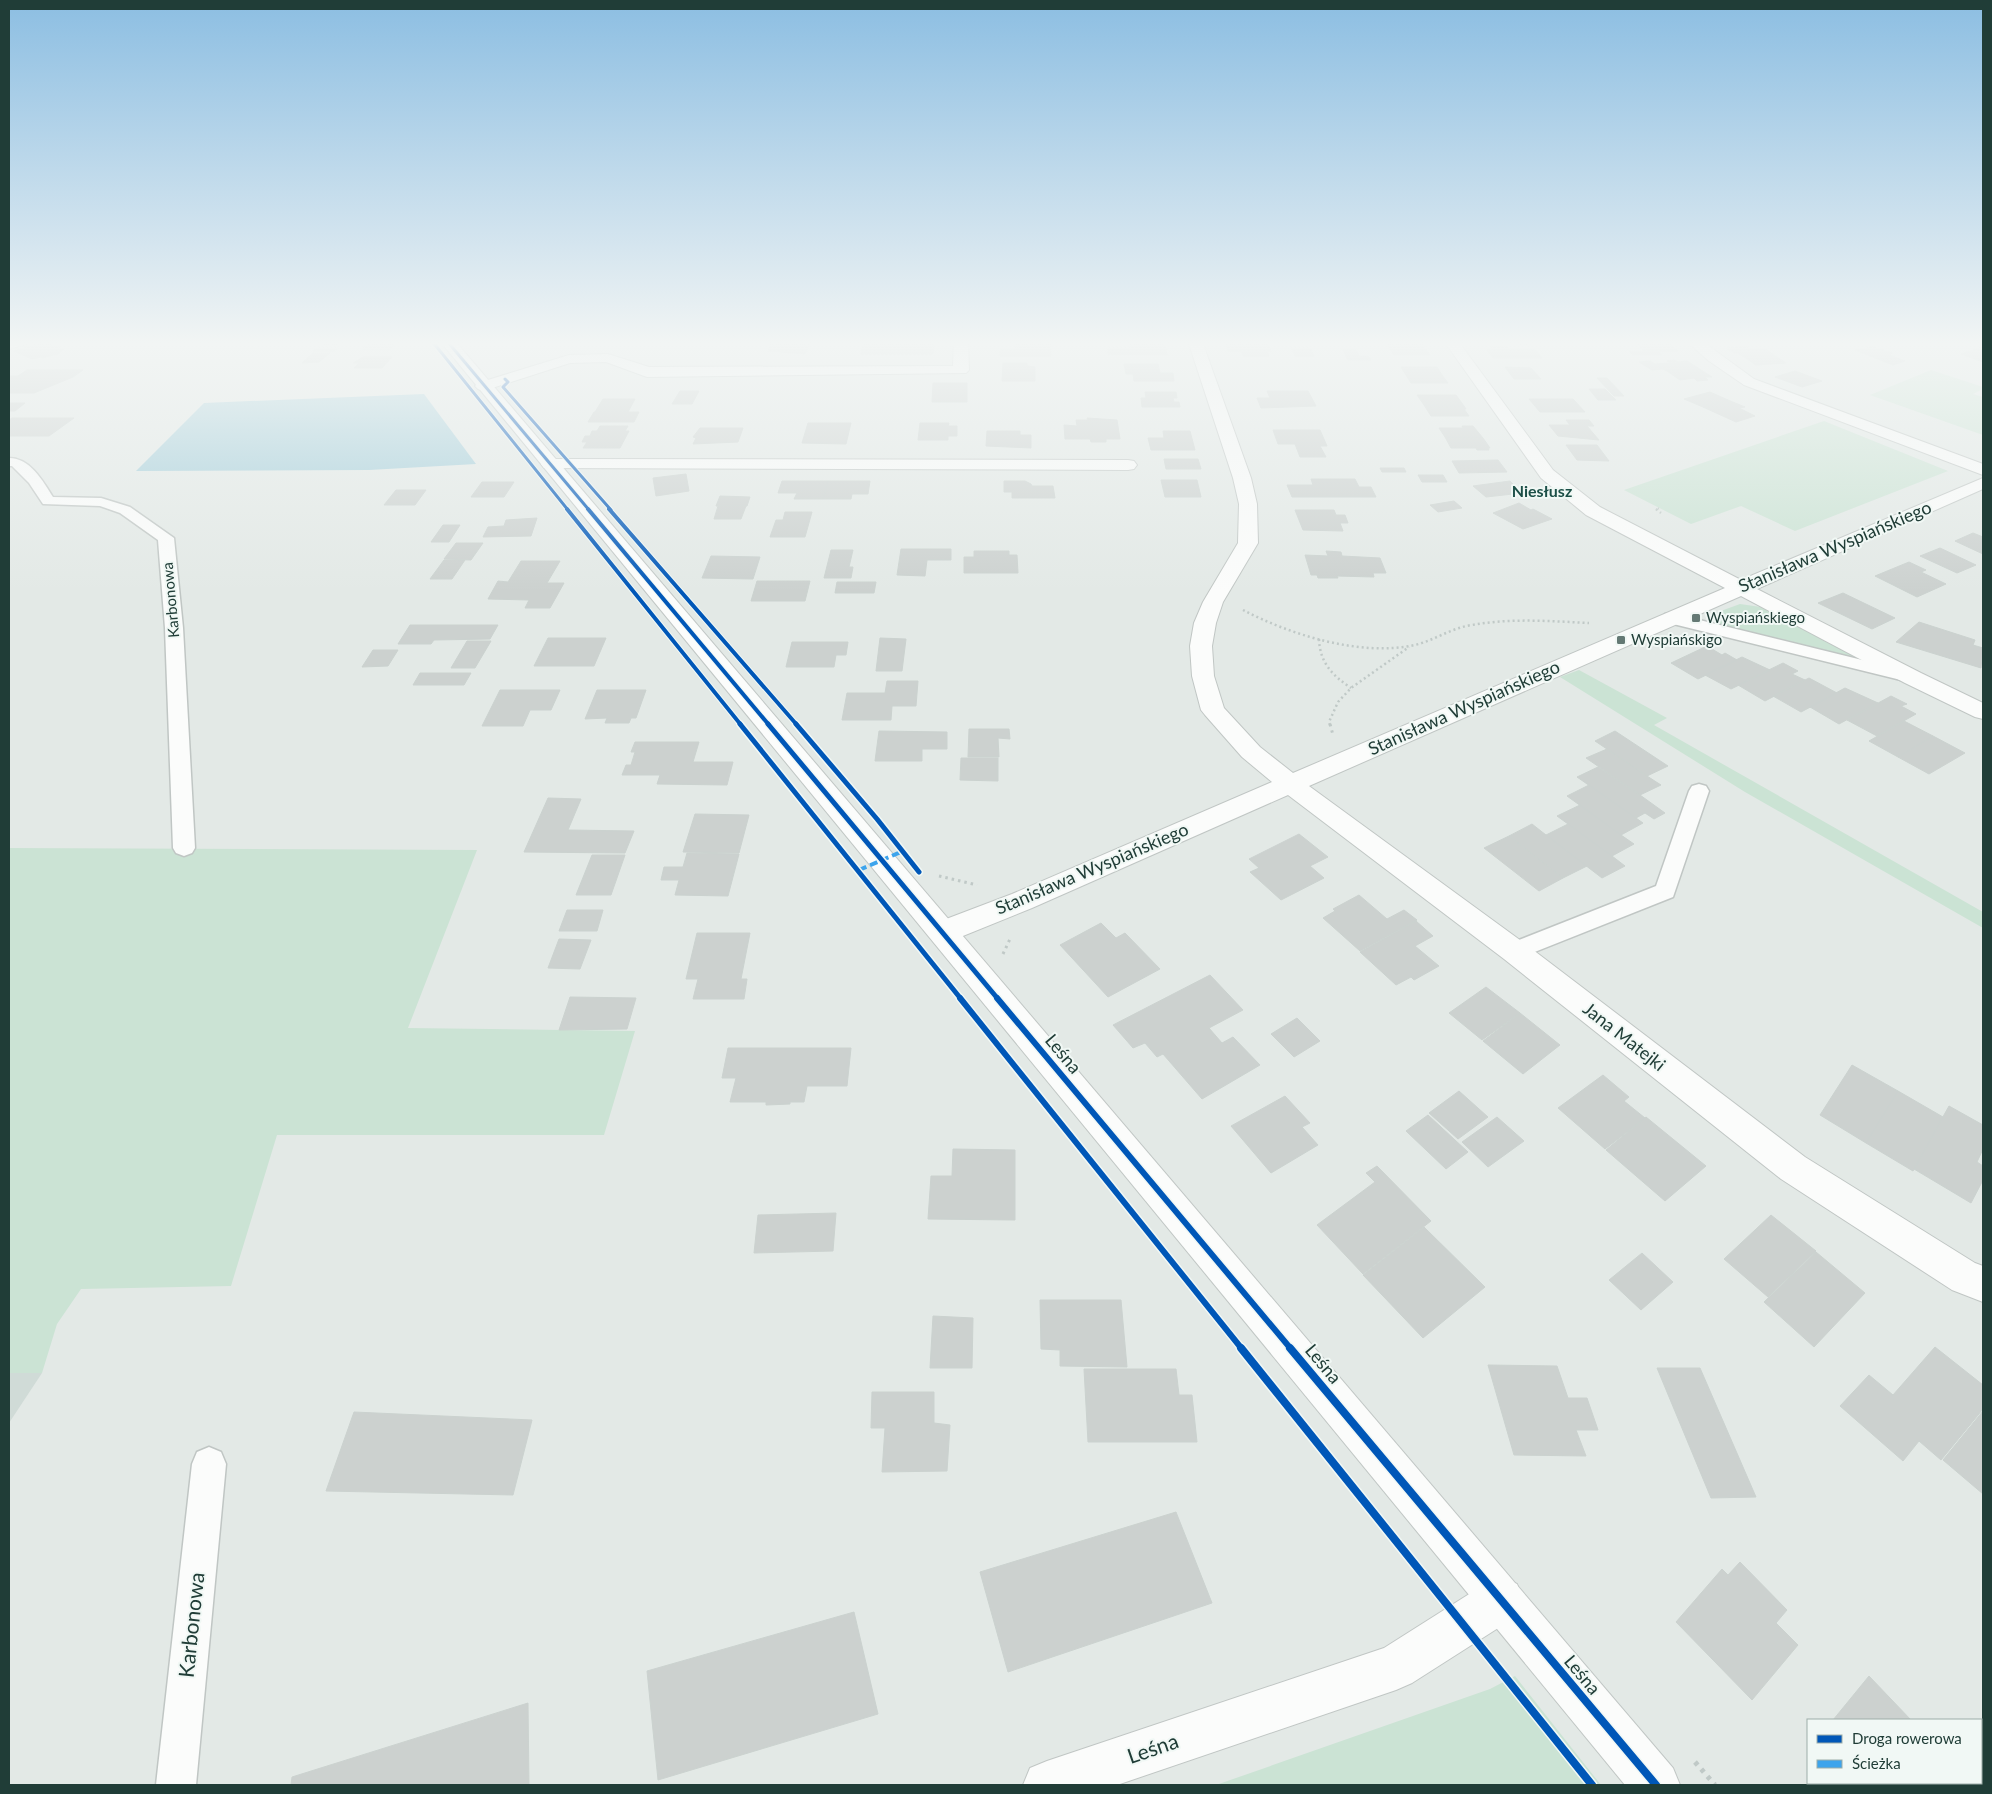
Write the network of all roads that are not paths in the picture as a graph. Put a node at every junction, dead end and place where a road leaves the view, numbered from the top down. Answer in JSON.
{"nodes":[{"id":1,"x":516,"y":425,"type":"edge"},
{"id":2,"x":1224,"y":425,"type":"edge"},
{"id":3,"x":1511,"y":425,"type":"edge"},
{"id":4,"x":1863,"y":425,"type":"edge"},
{"id":5,"x":9,"y":462,"type":"edge"},
{"id":6,"x":550,"y":464,"type":"junction"},
{"id":7,"x":1128,"y":465,"type":"dead end"},
{"id":8,"x":1983,"y":470,"type":"edge"},
{"id":9,"x":1983,"y":483,"type":"edge"},
{"id":10,"x":1740,"y":588,"type":"junction"},
{"id":11,"x":1671,"y":618,"type":"junction"},
{"id":12,"x":1913,"y":678,"type":"junction"},
{"id":13,"x":1983,"y":692,"type":"edge"},
{"id":14,"x":1983,"y":712,"type":"edge"},
{"id":15,"x":1290,"y":784,"type":"junction"},
{"id":16,"x":1699,"y":791,"type":"dead end"},
{"id":17,"x":184,"y":848,"type":"dead end"},
{"id":18,"x":943,"y":932,"type":"junction"},
{"id":19,"x":1514,"y":952,"type":"junction"},
{"id":20,"x":1977,"y":1286,"type":"edge"},
{"id":21,"x":208,"y":1464,"type":"dead end"},
{"id":22,"x":1501,"y":1600,"type":"junction"},
{"id":23,"x":176,"y":1785,"type":"edge"},
{"id":24,"x":1047,"y":1785,"type":"edge"},
{"id":25,"x":1656,"y":1785,"type":"edge"}],
"edges":[{"from":1,"to":6,"type":"street","name":"Leśna"},
{"from":2,"to":15,"type":"street","name":"Jana Matejki"},
{"from":3,"to":10,"type":"street"},
{"from":4,"to":8,"type":"street"},
{"from":5,"to":17,"type":"lane","name":"Karbonowa"},
{"from":6,"to":7,"type":"street"},
{"from":6,"to":18,"type":"street","name":"Leśna"},
{"from":9,"to":10,"type":"street","name":"Stanisława Wyspiańskiego"},
{"from":10,"to":11,"type":"street","name":"Stanisława Wyspiańskiego"},
{"from":10,"to":12,"type":"street"},
{"from":11,"to":12,"type":"lane"},
{"from":11,"to":15,"type":"street","name":"Stanisława Wyspiańskiego"},
{"from":12,"to":13,"type":"street"},
{"from":12,"to":14,"type":"street"},
{"from":15,"to":18,"type":"street","name":"Stanisława Wyspiańskiego"},
{"from":15,"to":19,"type":"street","name":"Jana Matejki"},
{"from":16,"to":19,"type":"lane"},
{"from":18,"to":22,"type":"street","name":"Leśna"},
{"from":19,"to":20,"type":"street","name":"Jana Matejki"},
{"from":21,"to":23,"type":"lane","name":"Karbonowa"},
{"from":22,"to":24,"type":"street","name":"Leśna"},
{"from":22,"to":25,"type":"street","name":"Leśna"}]}
